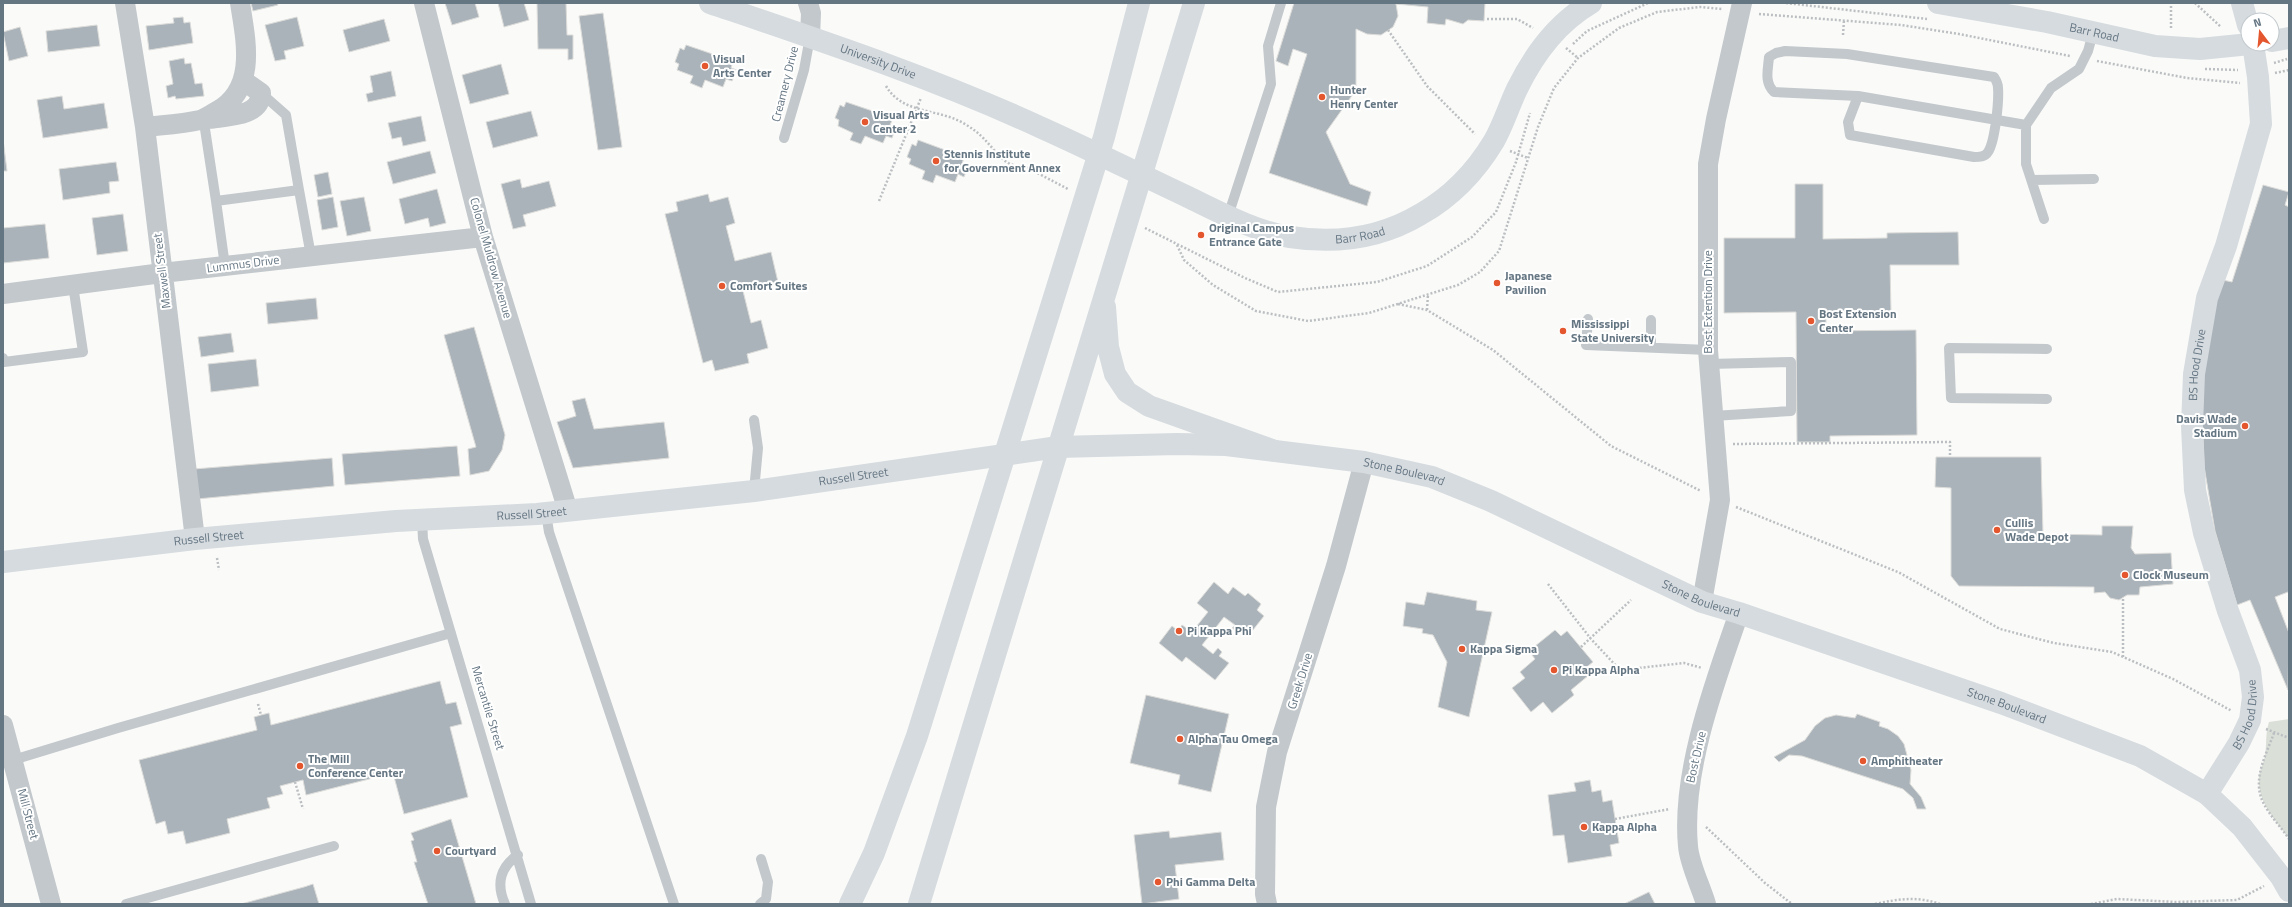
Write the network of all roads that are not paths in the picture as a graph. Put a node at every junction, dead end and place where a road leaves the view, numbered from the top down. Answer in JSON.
{"nodes":[{"id":1,"x":125,"y":3,"type":"edge"},
{"id":2,"x":240,"y":3,"type":"edge"},
{"id":3,"x":424,"y":3,"type":"edge"},
{"id":4,"x":710,"y":3,"type":"edge"},
{"id":5,"x":808,"y":3,"type":"edge"},
{"id":6,"x":1134,"y":3,"type":"edge"},
{"id":7,"x":1139,"y":3,"type":"edge"},
{"id":8,"x":1281,"y":3,"type":"edge"},
{"id":9,"x":1591,"y":3,"type":"edge"},
{"id":10,"x":1742,"y":3,"type":"edge"},
{"id":11,"x":1938,"y":3,"type":"edge"},
{"id":12,"x":1193,"y":7,"type":"edge"},
{"id":13,"x":2093,"y":33,"type":"junction"},
{"id":14,"x":810,"y":37,"type":"junction"},
{"id":15,"x":2240,"y":45,"type":"edge"},
{"id":16,"x":2253,"y":52,"type":"edge"},
{"id":17,"x":1126,"y":54,"type":"junction"},
{"id":18,"x":244,"y":82,"type":"junction"},
{"id":19,"x":261,"y":93,"type":"junction"},
{"id":20,"x":1858,"y":96,"type":"junction"},
{"id":21,"x":1996,"y":119,"type":"junction"},
{"id":22,"x":201,"y":120,"type":"junction"},
{"id":23,"x":2026,"y":125,"type":"junction"},
{"id":24,"x":145,"y":127,"type":"junction"},
{"id":25,"x":1043,"y":128,"type":"joint"},
{"id":26,"x":784,"y":138,"type":"dead end"},
{"id":27,"x":2094,"y":179,"type":"dead end"},
{"id":28,"x":2032,"y":180,"type":"junction"},
{"id":29,"x":298,"y":190,"type":"junction"},
{"id":30,"x":216,"y":201,"type":"junction"},
{"id":31,"x":1228,"y":216,"type":"junction"},
{"id":32,"x":2044,"y":220,"type":"dead end"},
{"id":33,"x":483,"y":237,"type":"junction"},
{"id":34,"x":311,"y":256,"type":"junction"},
{"id":35,"x":225,"y":266,"type":"junction"},
{"id":36,"x":162,"y":273,"type":"junction"},
{"id":37,"x":73,"y":285,"type":"junction"},
{"id":38,"x":3,"y":294,"type":"edge"},
{"id":39,"x":1104,"y":294,"type":"junction"},
{"id":40,"x":1588,"y":319,"type":"dead end"},
{"id":41,"x":1652,"y":320,"type":"dead end"},
{"id":42,"x":1651,"y":347,"type":"junction"},
{"id":43,"x":2047,"y":349,"type":"dead end"},
{"id":44,"x":1708,"y":357,"type":"junction"},
{"id":45,"x":3,"y":358,"type":"edge"},
{"id":46,"x":2047,"y":399,"type":"dead end"},
{"id":47,"x":1713,"y":416,"type":"junction"},
{"id":48,"x":754,"y":420,"type":"dead end"},
{"id":49,"x":1058,"y":447,"type":"junction"},
{"id":50,"x":1276,"y":451,"type":"junction"},
{"id":51,"x":1003,"y":457,"type":"junction"},
{"id":52,"x":1364,"y":462,"type":"junction"},
{"id":53,"x":754,"y":491,"type":"junction"},
{"id":54,"x":568,"y":511,"type":"junction"},
{"id":55,"x":546,"y":513,"type":"junction"},
{"id":56,"x":422,"y":520,"type":"junction"},
{"id":57,"x":195,"y":539,"type":"junction"},
{"id":58,"x":3,"y":562,"type":"edge"},
{"id":59,"x":1702,"y":602,"type":"junction"},
{"id":60,"x":1739,"y":612,"type":"junction"},
{"id":61,"x":451,"y":633,"type":"junction"},
{"id":62,"x":3,"y":725,"type":"edge"},
{"id":63,"x":13,"y":760,"type":"junction"},
{"id":64,"x":2207,"y":794,"type":"junction"},
{"id":65,"x":334,"y":846,"type":"dead end"},
{"id":66,"x":518,"y":855,"type":"junction"},
{"id":67,"x":761,"y":859,"type":"dead end"},
{"id":68,"x":2285,"y":884,"type":"edge"},
{"id":69,"x":51,"y":904,"type":"edge"},
{"id":70,"x":126,"y":904,"type":"edge"},
{"id":71,"x":505,"y":904,"type":"edge"},
{"id":72,"x":531,"y":904,"type":"edge"},
{"id":73,"x":674,"y":904,"type":"edge"},
{"id":74,"x":760,"y":904,"type":"edge"},
{"id":75,"x":850,"y":904,"type":"edge"},
{"id":76,"x":919,"y":904,"type":"edge"},
{"id":77,"x":1266,"y":904,"type":"edge"},
{"id":78,"x":1706,"y":904,"type":"edge"}],
"edges":[{"from":1,"to":24,"type":"street","name":"Maxwell Street"},
{"from":2,"to":18,"type":"street"},
{"from":3,"to":33,"type":"street","name":"Colonel Muldrow Avenue"},
{"from":4,"to":14,"type":"street","name":"University Drive"},
{"from":5,"to":14,"type":"street"},
{"from":6,"to":17,"type":"street"},
{"from":7,"to":17,"type":"street"},
{"from":8,"to":31,"type":"lane"},
{"from":9,"to":31,"type":"street","name":"Barr Road"},
{"from":10,"to":44,"type":"street","name":"Bost Extention Drive"},
{"from":11,"to":13,"type":"street","name":"Barr Road"},
{"from":12,"to":39,"type":"street"},
{"from":13,"to":15,"type":"street","name":"Barr Road"},
{"from":13,"to":23,"type":"lane"},
{"from":14,"to":25,"type":"street","name":"University Drive"},
{"from":14,"to":26,"type":"lane","name":"Creamery Drive"},
{"from":16,"to":64,"type":"street","name":"BS Hood Drive"},
{"from":17,"to":51,"type":"street"},
{"from":18,"to":19,"type":"street"},
{"from":18,"to":22,"type":"street"},
{"from":19,"to":22,"type":"street"},
{"from":19,"to":29,"type":"lane"},
{"from":20,"to":21,"type":"lane"},
{"from":20,"to":21,"type":"lane"},
{"from":20,"to":21,"type":"lane"},
{"from":21,"to":23,"type":"lane"},
{"from":22,"to":24,"type":"street"},
{"from":22,"to":30,"type":"lane"},
{"from":23,"to":28,"type":"lane"},
{"from":24,"to":36,"type":"street","name":"Maxwell Street"},
{"from":25,"to":31,"type":"street","name":"Barr Road"},
{"from":27,"to":28,"type":"lane"},
{"from":28,"to":32,"type":"lane"},
{"from":29,"to":30,"type":"lane"},
{"from":29,"to":34,"type":"lane"},
{"from":30,"to":35,"type":"lane"},
{"from":33,"to":34,"type":"street","name":"Lummus Drive"},
{"from":33,"to":54,"type":"street","name":"Colonel Muldrow Avenue"},
{"from":34,"to":35,"type":"street","name":"Lummus Drive"},
{"from":35,"to":36,"type":"street","name":"Lummus Drive"},
{"from":36,"to":37,"type":"street","name":"Lummus Drive"},
{"from":36,"to":57,"type":"street","name":"Maxwell Street"},
{"from":37,"to":38,"type":"street","name":"Lummus Drive"},
{"from":37,"to":45,"type":"lane"},
{"from":39,"to":49,"type":"street"},
{"from":39,"to":50,"type":"street"},
{"from":40,"to":42,"type":"lane"},
{"from":41,"to":42,"type":"lane"},
{"from":42,"to":44,"type":"lane"},
{"from":43,"to":46,"type":"lane"},
{"from":44,"to":47,"type":"street","name":"Bost Extention Drive"},
{"from":44,"to":47,"type":"lane"},
{"from":47,"to":59,"type":"street","name":"Bost Extention Drive"},
{"from":48,"to":53,"type":"lane"},
{"from":49,"to":50,"type":"street","name":"Stone Boulevard"},
{"from":49,"to":51,"type":"street","name":"Russell Street"},
{"from":49,"to":76,"type":"street"},
{"from":50,"to":52,"type":"street","name":"Stone Boulevard"},
{"from":51,"to":53,"type":"street","name":"Russell Street"},
{"from":51,"to":75,"type":"street"},
{"from":52,"to":59,"type":"street","name":"Stone Boulevard"},
{"from":52,"to":77,"type":"street","name":"Greek Drive"},
{"from":53,"to":54,"type":"street","name":"Russell Street"},
{"from":54,"to":55,"type":"street","name":"Russell Street"},
{"from":55,"to":56,"type":"street","name":"Russell Street"},
{"from":55,"to":73,"type":"lane"},
{"from":56,"to":57,"type":"street","name":"Russell Street"},
{"from":56,"to":61,"type":"lane","name":"Mercantile Street"},
{"from":57,"to":58,"type":"street","name":"Russell Street"},
{"from":59,"to":60,"type":"street","name":"Stone Boulevard"},
{"from":60,"to":64,"type":"street","name":"Stone Boulevard"},
{"from":60,"to":78,"type":"street","name":"Bost Drive"},
{"from":61,"to":63,"type":"lane"},
{"from":61,"to":66,"type":"lane","name":"Mercantile Street"},
{"from":62,"to":63,"type":"street","name":"Mill Street"},
{"from":63,"to":69,"type":"street","name":"Mill Street"},
{"from":64,"to":68,"type":"street","name":"Stone Boulevard"},
{"from":65,"to":70,"type":"lane"},
{"from":66,"to":71,"type":"lane"},
{"from":66,"to":72,"type":"lane","name":"Mercantile Street"},
{"from":67,"to":74,"type":"lane"}]}
